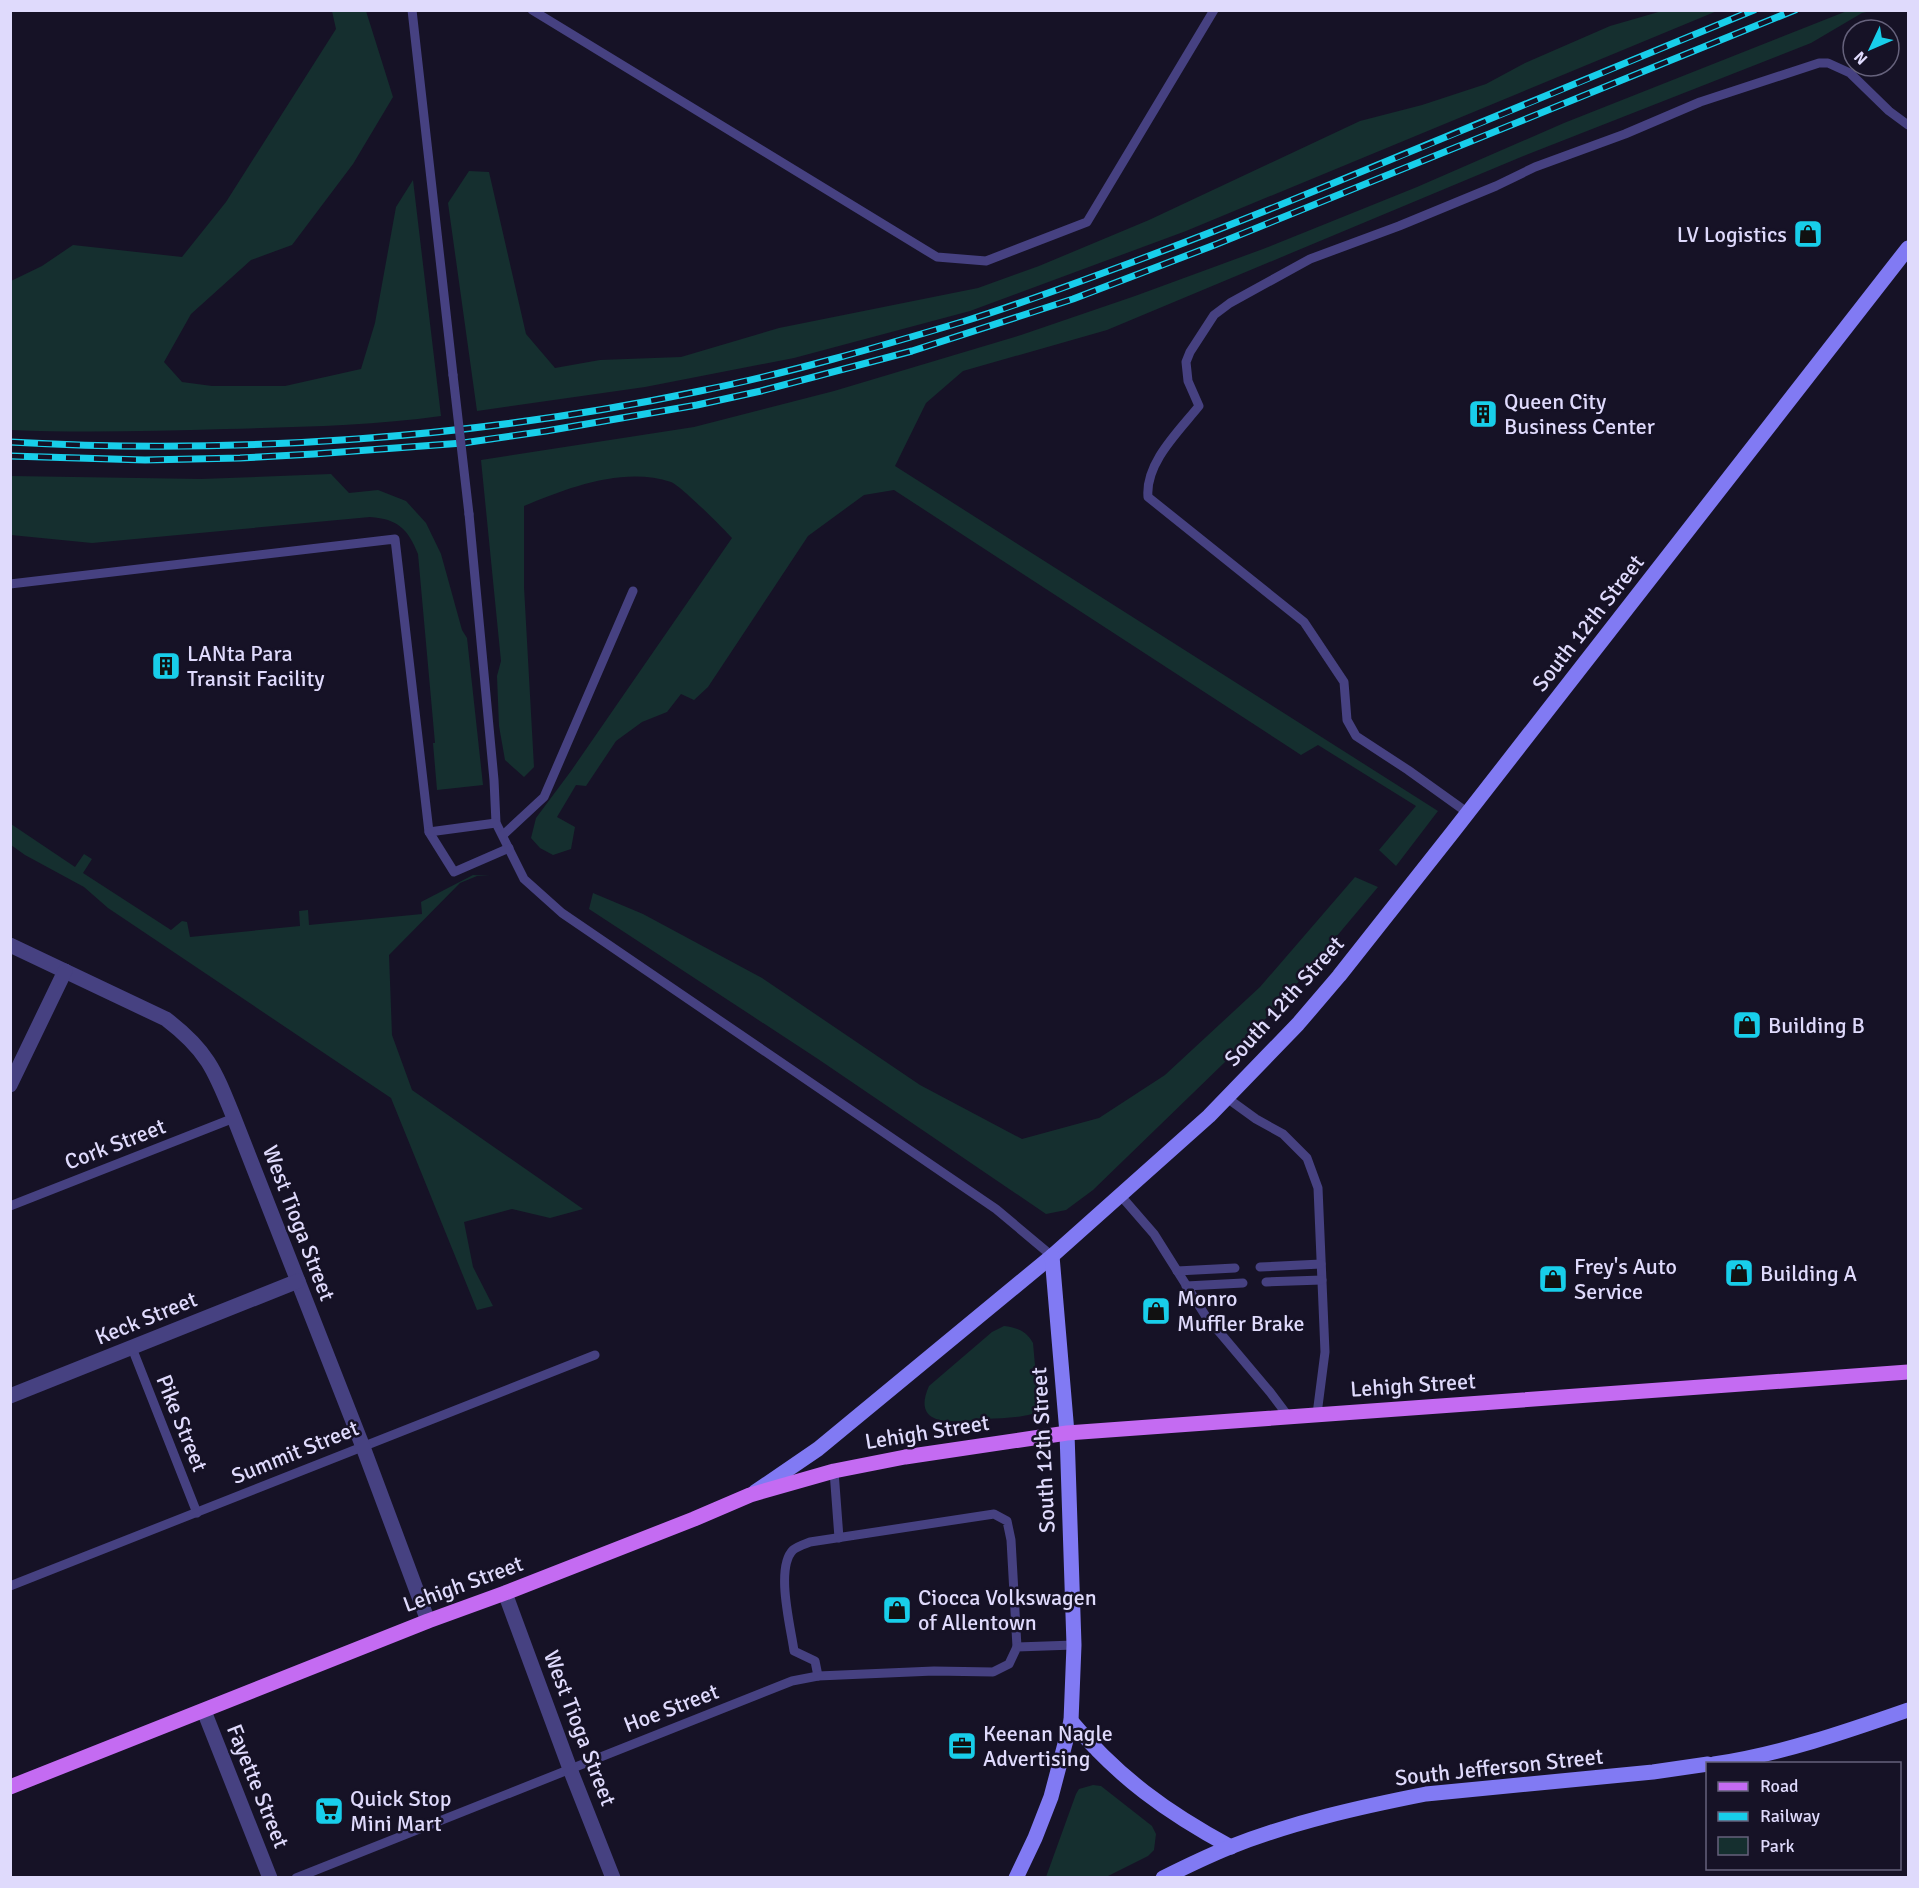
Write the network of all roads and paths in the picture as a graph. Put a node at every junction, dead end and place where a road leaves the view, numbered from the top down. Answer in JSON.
{"nodes":[{"id":1,"x":532,"y":10,"type":"edge"},
{"id":2,"x":1215,"y":10,"type":"edge"},
{"id":3,"x":410,"y":11,"type":"edge"},
{"id":4,"x":1908,"y":126,"type":"edge"},
{"id":5,"x":1908,"y":248,"type":"edge"},
{"id":6,"x":10,"y":584,"type":"edge"},
{"id":7,"x":633,"y":591,"type":"dead end"},
{"id":8,"x":1468,"y":813,"type":"junction"},
{"id":9,"x":496,"y":824,"type":"junction"},
{"id":10,"x":429,"y":832,"type":"junction"},
{"id":11,"x":503,"y":835,"type":"junction"},
{"id":12,"x":509,"y":848,"type":"junction"},
{"id":13,"x":10,"y":945,"type":"edge"},
{"id":14,"x":65,"y":971,"type":"junction"},
{"id":15,"x":10,"y":1084,"type":"edge"},
{"id":16,"x":1227,"y":1098,"type":"junction"},
{"id":17,"x":234,"y":1118,"type":"junction"},
{"id":18,"x":1121,"y":1196,"type":"junction"},
{"id":19,"x":10,"y":1206,"type":"edge"},
{"id":20,"x":1052,"y":1256,"type":"junction"},
{"id":21,"x":1321,"y":1264,"type":"junction"},
{"id":22,"x":1260,"y":1267,"type":"dead end"},
{"id":23,"x":1236,"y":1268,"type":"dead end"},
{"id":24,"x":1177,"y":1271,"type":"junction"},
{"id":25,"x":1322,"y":1280,"type":"junction"},
{"id":26,"x":297,"y":1281,"type":"junction"},
{"id":27,"x":1266,"y":1282,"type":"dead end"},
{"id":28,"x":1243,"y":1283,"type":"dead end"},
{"id":29,"x":1186,"y":1286,"type":"junction"},
{"id":30,"x":132,"y":1348,"type":"junction"},
{"id":31,"x":595,"y":1355,"type":"dead end"},
{"id":32,"x":1908,"y":1372,"type":"edge"},
{"id":33,"x":10,"y":1396,"type":"edge"},
{"id":34,"x":1317,"y":1414,"type":"junction"},
{"id":35,"x":1288,"y":1416,"type":"junction"},
{"id":36,"x":1067,"y":1433,"type":"junction"},
{"id":37,"x":363,"y":1447,"type":"junction"},
{"id":38,"x":834,"y":1471,"type":"junction"},
{"id":39,"x":750,"y":1495,"type":"junction"},
{"id":40,"x":197,"y":1512,"type":"junction"},
{"id":41,"x":839,"y":1538,"type":"junction"},
{"id":42,"x":10,"y":1586,"type":"edge"},
{"id":43,"x":505,"y":1593,"type":"junction"},
{"id":44,"x":428,"y":1621,"type":"junction"},
{"id":45,"x":1074,"y":1645,"type":"junction"},
{"id":46,"x":1017,"y":1647,"type":"junction"},
{"id":47,"x":818,"y":1676,"type":"junction"},
{"id":48,"x":1908,"y":1710,"type":"edge"},
{"id":49,"x":204,"y":1711,"type":"junction"},
{"id":50,"x":1071,"y":1721,"type":"junction"},
{"id":51,"x":1723,"y":1762,"type":"edge"},
{"id":52,"x":1706,"y":1764,"type":"edge"},
{"id":53,"x":570,"y":1769,"type":"junction"},
{"id":54,"x":10,"y":1787,"type":"edge"},
{"id":55,"x":1231,"y":1846,"type":"junction"},
{"id":56,"x":270,"y":1878,"type":"edge"},
{"id":57,"x":296,"y":1878,"type":"edge"},
{"id":58,"x":613,"y":1878,"type":"edge"},
{"id":59,"x":1016,"y":1878,"type":"edge"},
{"id":60,"x":1163,"y":1878,"type":"edge"}],
"edges":[{"from":1,"to":2,"type":"lane"},
{"from":3,"to":9,"type":"lane","bridge":true},
{"from":4,"to":8,"type":"lane"},
{"from":5,"to":8,"type":"street","name":"South 12th Street"},
{"from":6,"to":10,"type":"lane"},
{"from":7,"to":11,"type":"lane"},
{"from":8,"to":16,"type":"street","name":"South 12th Street"},
{"from":9,"to":10,"type":"lane"},
{"from":9,"to":11,"type":"lane"},
{"from":10,"to":12,"type":"lane"},
{"from":11,"to":12,"type":"lane"},
{"from":12,"to":20,"type":"lane"},
{"from":13,"to":14,"type":"street","name":"West Tioga Street"},
{"from":14,"to":15,"type":"street"},
{"from":14,"to":17,"type":"street","name":"West Tioga Street"},
{"from":16,"to":18,"type":"street","name":"South 12th Street"},
{"from":16,"to":21,"type":"lane"},
{"from":17,"to":19,"type":"lane","name":"Cork Street"},
{"from":17,"to":26,"type":"street","name":"West Tioga Street"},
{"from":18,"to":20,"type":"street","name":"South 12th Street"},
{"from":18,"to":24,"type":"lane"},
{"from":20,"to":36,"type":"street","name":"South 12th Street"},
{"from":20,"to":39,"type":"street"},
{"from":21,"to":22,"type":"lane"},
{"from":21,"to":25,"type":"lane"},
{"from":23,"to":24,"type":"lane"},
{"from":24,"to":29,"type":"lane"},
{"from":25,"to":27,"type":"lane"},
{"from":25,"to":34,"type":"lane"},
{"from":26,"to":30,"type":"street","name":"Keck Street"},
{"from":26,"to":37,"type":"street","name":"West Tioga Street"},
{"from":28,"to":29,"type":"lane"},
{"from":29,"to":35,"type":"lane"},
{"from":30,"to":33,"type":"street","name":"Keck Street"},
{"from":30,"to":40,"type":"lane","name":"Pike Street"},
{"from":31,"to":37,"type":"lane","name":"Summit Street"},
{"from":32,"to":34,"type":"main road","name":"Lehigh Street"},
{"from":34,"to":35,"type":"main road","name":"Lehigh Street"},
{"from":35,"to":36,"type":"main road","name":"Lehigh Street"},
{"from":36,"to":38,"type":"main road","name":"Lehigh Street"},
{"from":36,"to":45,"type":"street","name":"South 12th Street"},
{"from":37,"to":40,"type":"lane","name":"Summit Street"},
{"from":37,"to":44,"type":"street","name":"West Tioga Street"},
{"from":38,"to":39,"type":"main road","name":"Lehigh Street"},
{"from":38,"to":41,"type":"lane"},
{"from":39,"to":43,"type":"main road","name":"Lehigh Street"},
{"from":40,"to":42,"type":"lane","name":"Summit Street"},
{"from":41,"to":46,"type":"lane"},
{"from":41,"to":47,"type":"lane"},
{"from":43,"to":44,"type":"main road","name":"Lehigh Street"},
{"from":43,"to":53,"type":"street","name":"West Tioga Street"},
{"from":44,"to":49,"type":"main road","name":"Lehigh Street"},
{"from":45,"to":46,"type":"lane"},
{"from":45,"to":50,"type":"street","name":"South 12th Street"},
{"from":46,"to":47,"type":"lane","name":"Hoe Street"},
{"from":47,"to":53,"type":"lane","name":"Hoe Street"},
{"from":48,"to":51,"type":"street"},
{"from":49,"to":54,"type":"main road","name":"Lehigh Street"},
{"from":49,"to":56,"type":"street","name":"Fayette Street"},
{"from":50,"to":55,"type":"street"},
{"from":50,"to":59,"type":"street","name":"South 12th Street"},
{"from":52,"to":55,"type":"street","name":"South Jefferson Street"},
{"from":53,"to":57,"type":"lane","name":"Hoe Street"},
{"from":53,"to":58,"type":"street","name":"West Tioga Street"},
{"from":55,"to":60,"type":"street","name":"South Jefferson Street"}]}
